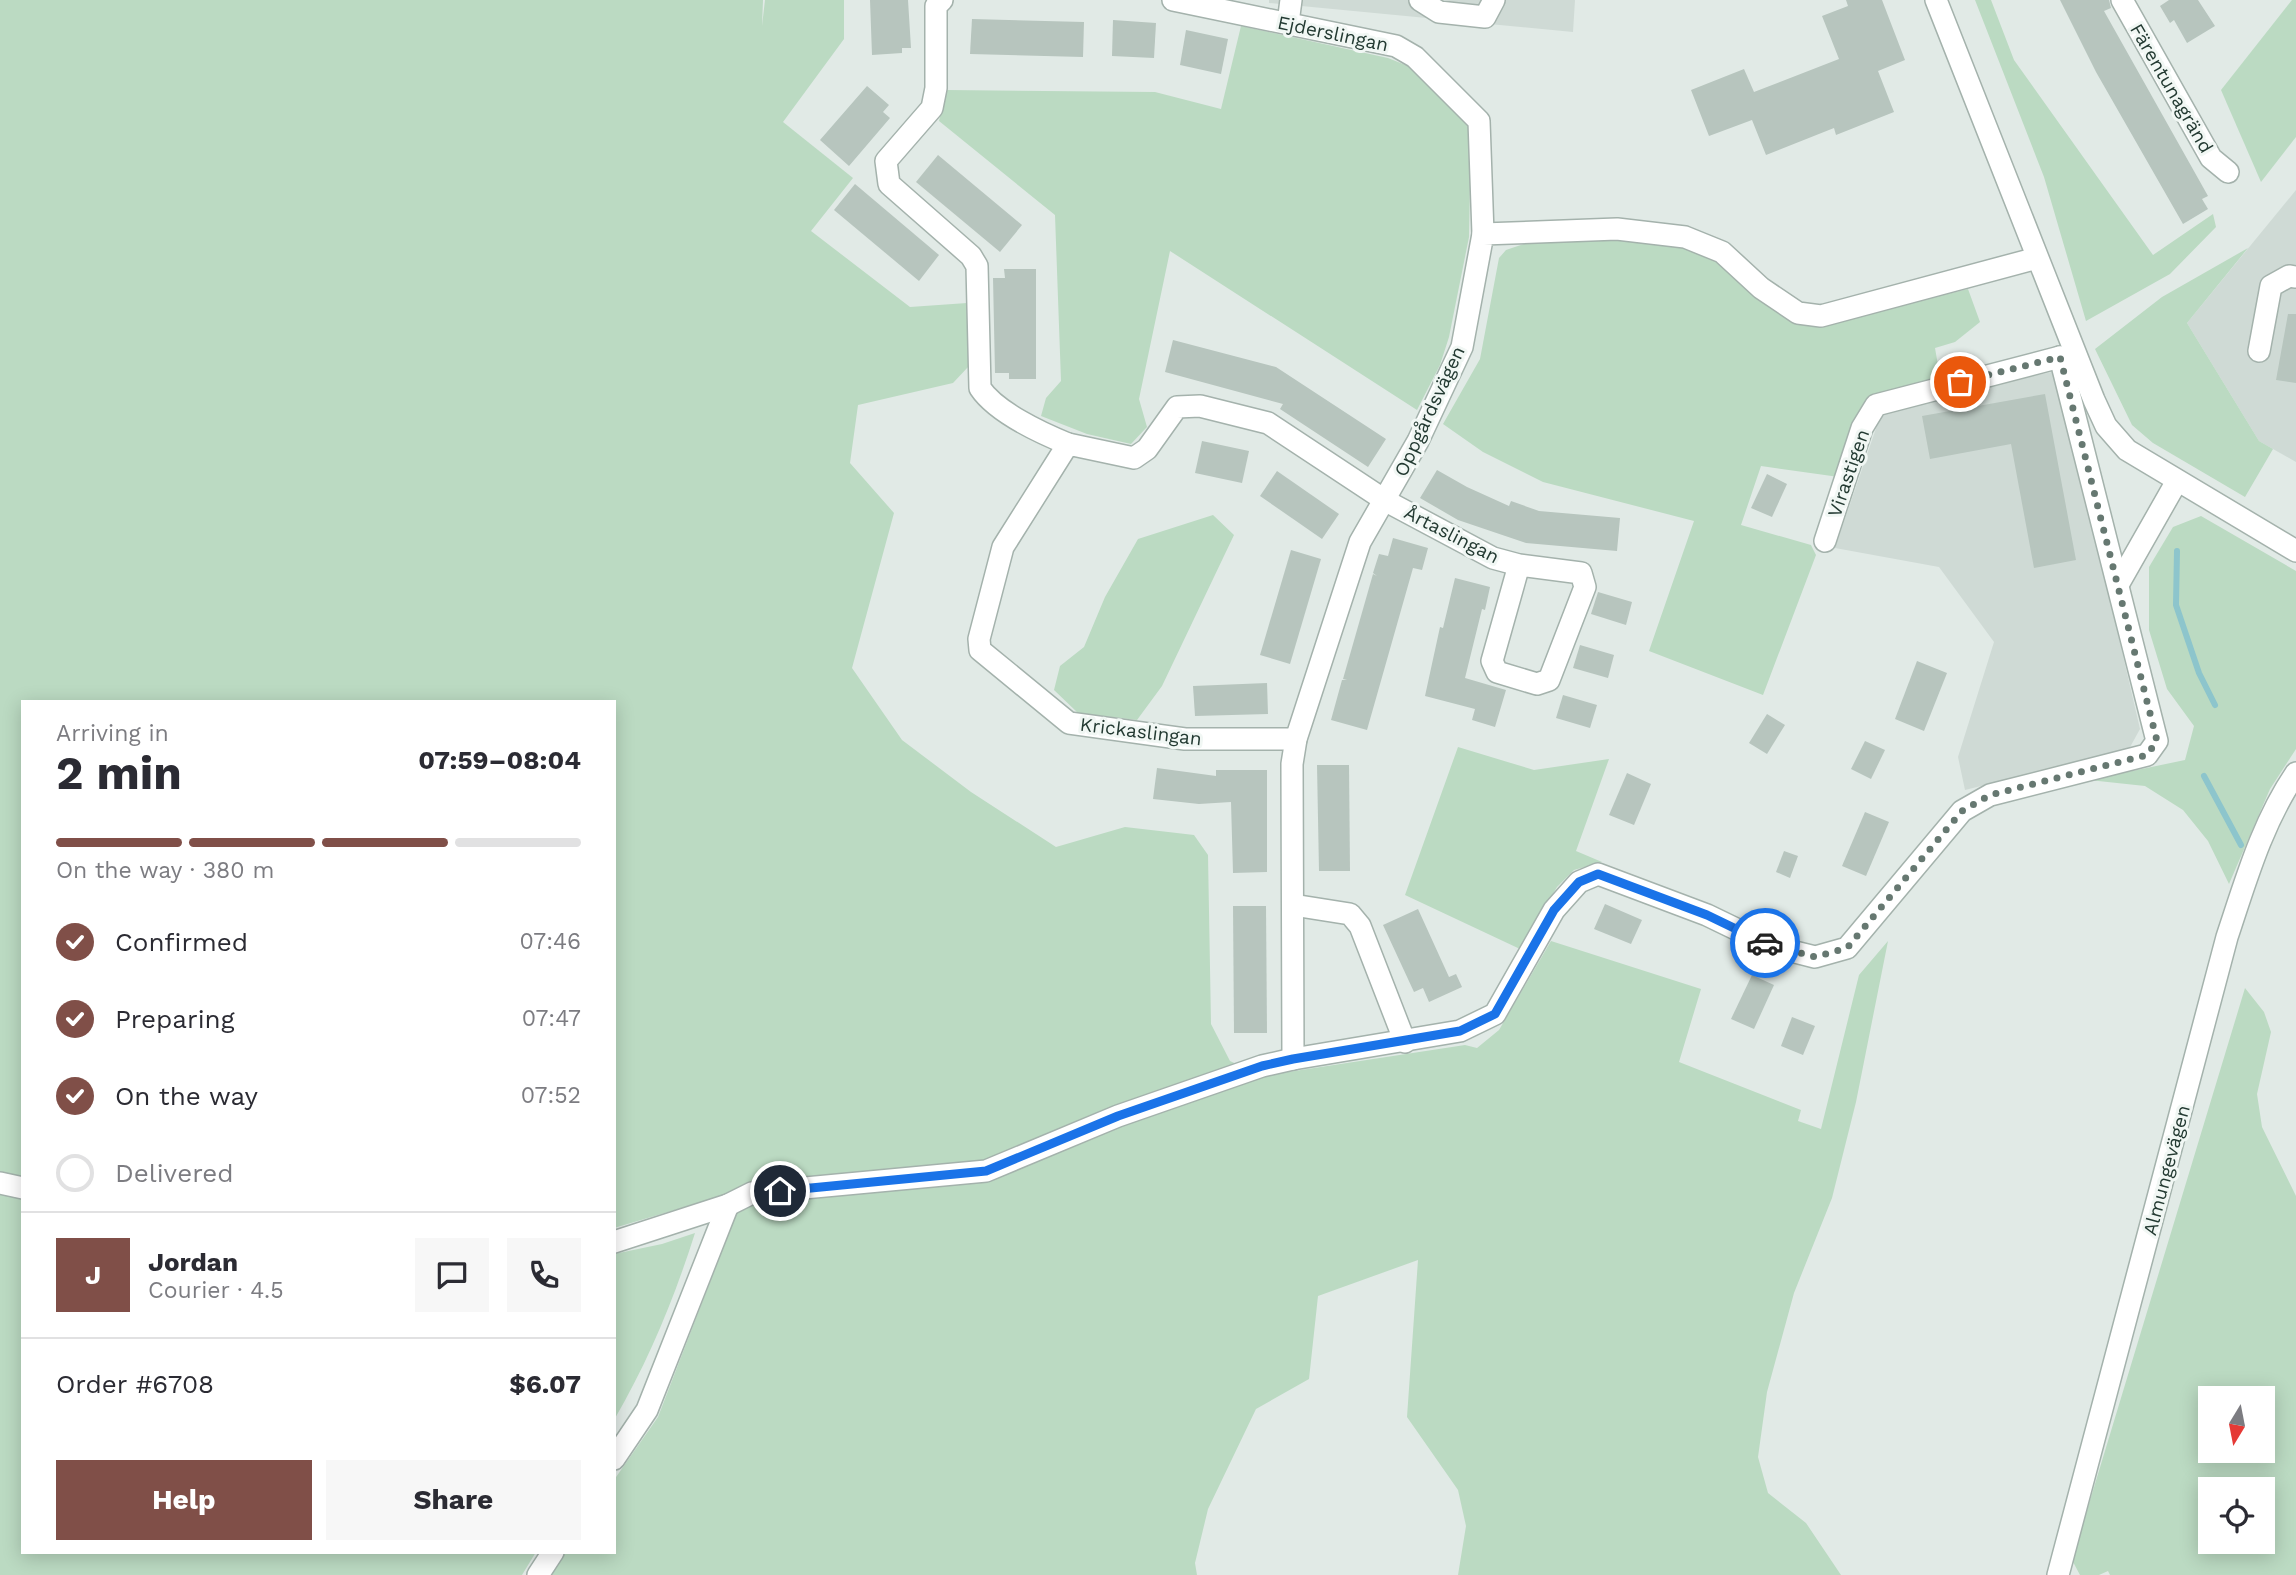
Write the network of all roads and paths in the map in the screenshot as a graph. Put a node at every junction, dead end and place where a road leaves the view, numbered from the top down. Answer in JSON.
{"nodes":[{"id":1,"x":942,"y":0,"type":"edge"},
{"id":2,"x":1173,"y":0,"type":"edge"},
{"id":3,"x":1292,"y":0,"type":"edge"},
{"id":4,"x":1420,"y":0,"type":"edge"},
{"id":5,"x":1494,"y":0,"type":"edge"},
{"id":6,"x":1936,"y":0,"type":"edge"},
{"id":7,"x":2122,"y":0,"type":"edge"},
{"id":8,"x":1287,"y":23,"type":"junction"},
{"id":9,"x":2228,"y":172,"type":"dead end"},
{"id":10,"x":1483,"y":234,"type":"junction"},
{"id":11,"x":2037,"y":258,"type":"junction"},
{"id":12,"x":2296,"y":277,"type":"edge"},
{"id":13,"x":2066,"y":349,"type":"junction"},
{"id":14,"x":2259,"y":351,"type":"dead end"},
{"id":15,"x":1068,"y":444,"type":"junction"},
{"id":16,"x":2177,"y":481,"type":"junction"},
{"id":17,"x":1385,"y":501,"type":"junction"},
{"id":18,"x":1825,"y":541,"type":"dead end"},
{"id":19,"x":2296,"y":551,"type":"edge"},
{"id":20,"x":1519,"y":565,"type":"junction"},
{"id":21,"x":2119,"y":583,"type":"junction"},
{"id":22,"x":1296,"y":739,"type":"junction"},
{"id":23,"x":2296,"y":773,"type":"edge"},
{"id":24,"x":1293,"y":905,"type":"junction"},
{"id":25,"x":1405,"y":1042,"type":"junction"},
{"id":26,"x":1293,"y":1059,"type":"junction"},
{"id":27,"x":0,"y":1183,"type":"edge"},
{"id":28,"x":21,"y":1188,"type":"edge"},
{"id":29,"x":728,"y":1205,"type":"junction"},
{"id":30,"x":616,"y":1241,"type":"edge"},
{"id":31,"x":616,"y":1457,"type":"edge"},
{"id":32,"x":552,"y":1554,"type":"edge"},
{"id":33,"x":2065,"y":1569,"type":"edge"},
{"id":34,"x":538,"y":1575,"type":"edge"}],
"edges":[{"from":1,"to":15,"type":"street"},
{"from":2,"to":8,"type":"street","name":"Ejderslingan"},
{"from":3,"to":8,"type":"street"},
{"from":4,"to":5,"type":"street"},
{"from":6,"to":11,"type":"street"},
{"from":7,"to":9,"type":"street","name":"Färentunagränd"},
{"from":8,"to":10,"type":"street","name":"Ejderslingan"},
{"from":10,"to":11,"type":"street"},
{"from":10,"to":17,"type":"street","name":"Oppgårdsvägen"},
{"from":11,"to":13,"type":"street"},
{"from":12,"to":14,"type":"street"},
{"from":13,"to":16,"type":"street"},
{"from":13,"to":18,"type":"street","name":"Virastigen"},
{"from":13,"to":21,"type":"street"},
{"from":15,"to":17,"type":"street"},
{"from":15,"to":22,"type":"street","name":"Krickaslingan"},
{"from":16,"to":19,"type":"street"},
{"from":16,"to":21,"type":"street"},
{"from":17,"to":20,"type":"street","name":"Årtaslingan"},
{"from":17,"to":22,"type":"street","name":"Oppgårdsvägen"},
{"from":20,"to":20,"type":"street","name":"Årtaslingan"},
{"from":21,"to":25,"type":"street"},
{"from":22,"to":24,"type":"street","name":"Oppgårdsvägen"},
{"from":23,"to":33,"type":"street","name":"Almungevägen"},
{"from":24,"to":25,"type":"street"},
{"from":24,"to":26,"type":"street","name":"Oppgårdsvägen"},
{"from":25,"to":26,"type":"street"},
{"from":26,"to":29,"type":"street"},
{"from":27,"to":28,"type":"street"},
{"from":29,"to":30,"type":"street"},
{"from":29,"to":31,"type":"street"},
{"from":32,"to":34,"type":"street"}]}
